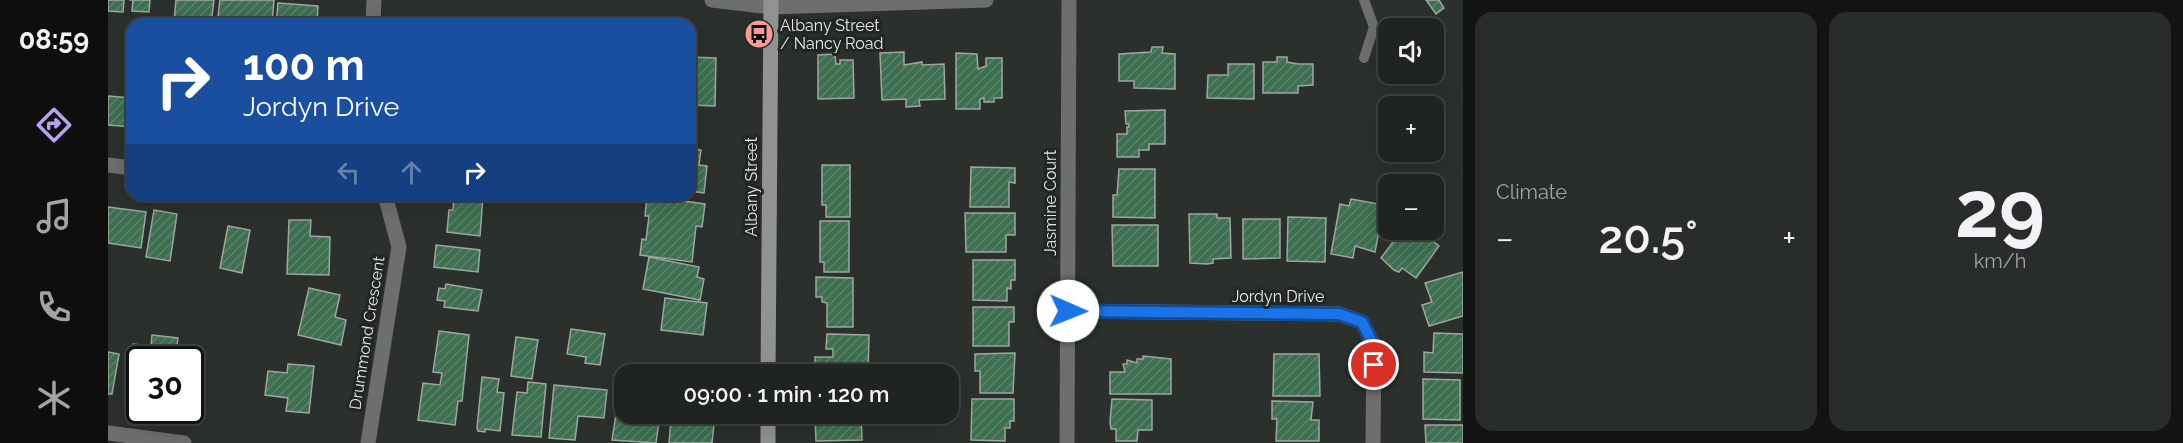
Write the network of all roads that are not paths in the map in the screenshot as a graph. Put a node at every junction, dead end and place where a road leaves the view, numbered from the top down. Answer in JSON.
{"nodes":[{"id":1,"x":374,"y":0,"type":"edge"},
{"id":2,"x":712,"y":0,"type":"edge"},
{"id":3,"x":986,"y":0,"type":"edge"},
{"id":4,"x":1069,"y":0,"type":"edge"},
{"id":5,"x":1364,"y":0,"type":"edge"},
{"id":6,"x":771,"y":3,"type":"edge"},
{"id":7,"x":373,"y":18,"type":"edge"},
{"id":8,"x":1364,"y":58,"type":"dead end"},
{"id":9,"x":108,"y":165,"type":"edge"},
{"id":10,"x":126,"y":167,"type":"edge"},
{"id":11,"x":382,"y":201,"type":"edge"},
{"id":12,"x":1068,"y":311,"type":"junction"},
{"id":13,"x":768,"y":364,"type":"edge"},
{"id":14,"x":768,"y":424,"type":"edge"},
{"id":15,"x":108,"y":433,"type":"edge"},
{"id":16,"x":184,"y":443,"type":"edge"},
{"id":17,"x":368,"y":443,"type":"edge"},
{"id":18,"x":768,"y":443,"type":"edge"},
{"id":19,"x":1066,"y":443,"type":"edge"},
{"id":20,"x":1373,"y":443,"type":"edge"}],
"edges":[{"from":1,"to":7,"type":"street"},
{"from":2,"to":6,"type":"street"},
{"from":3,"to":6,"type":"street"},
{"from":4,"to":12,"type":"street","name":"Jasmine Court"},
{"from":5,"to":8,"type":"lane"},
{"from":6,"to":13,"type":"street","name":"Albany Street"},
{"from":9,"to":10,"type":"street"},
{"from":11,"to":17,"type":"street","name":"Drummond Crescent"},
{"from":12,"to":19,"type":"street","name":"Jasmine Court"},
{"from":12,"to":20,"type":"street","name":"Jordyn Drive"},
{"from":14,"to":18,"type":"street"},
{"from":15,"to":16,"type":"street"}]}
